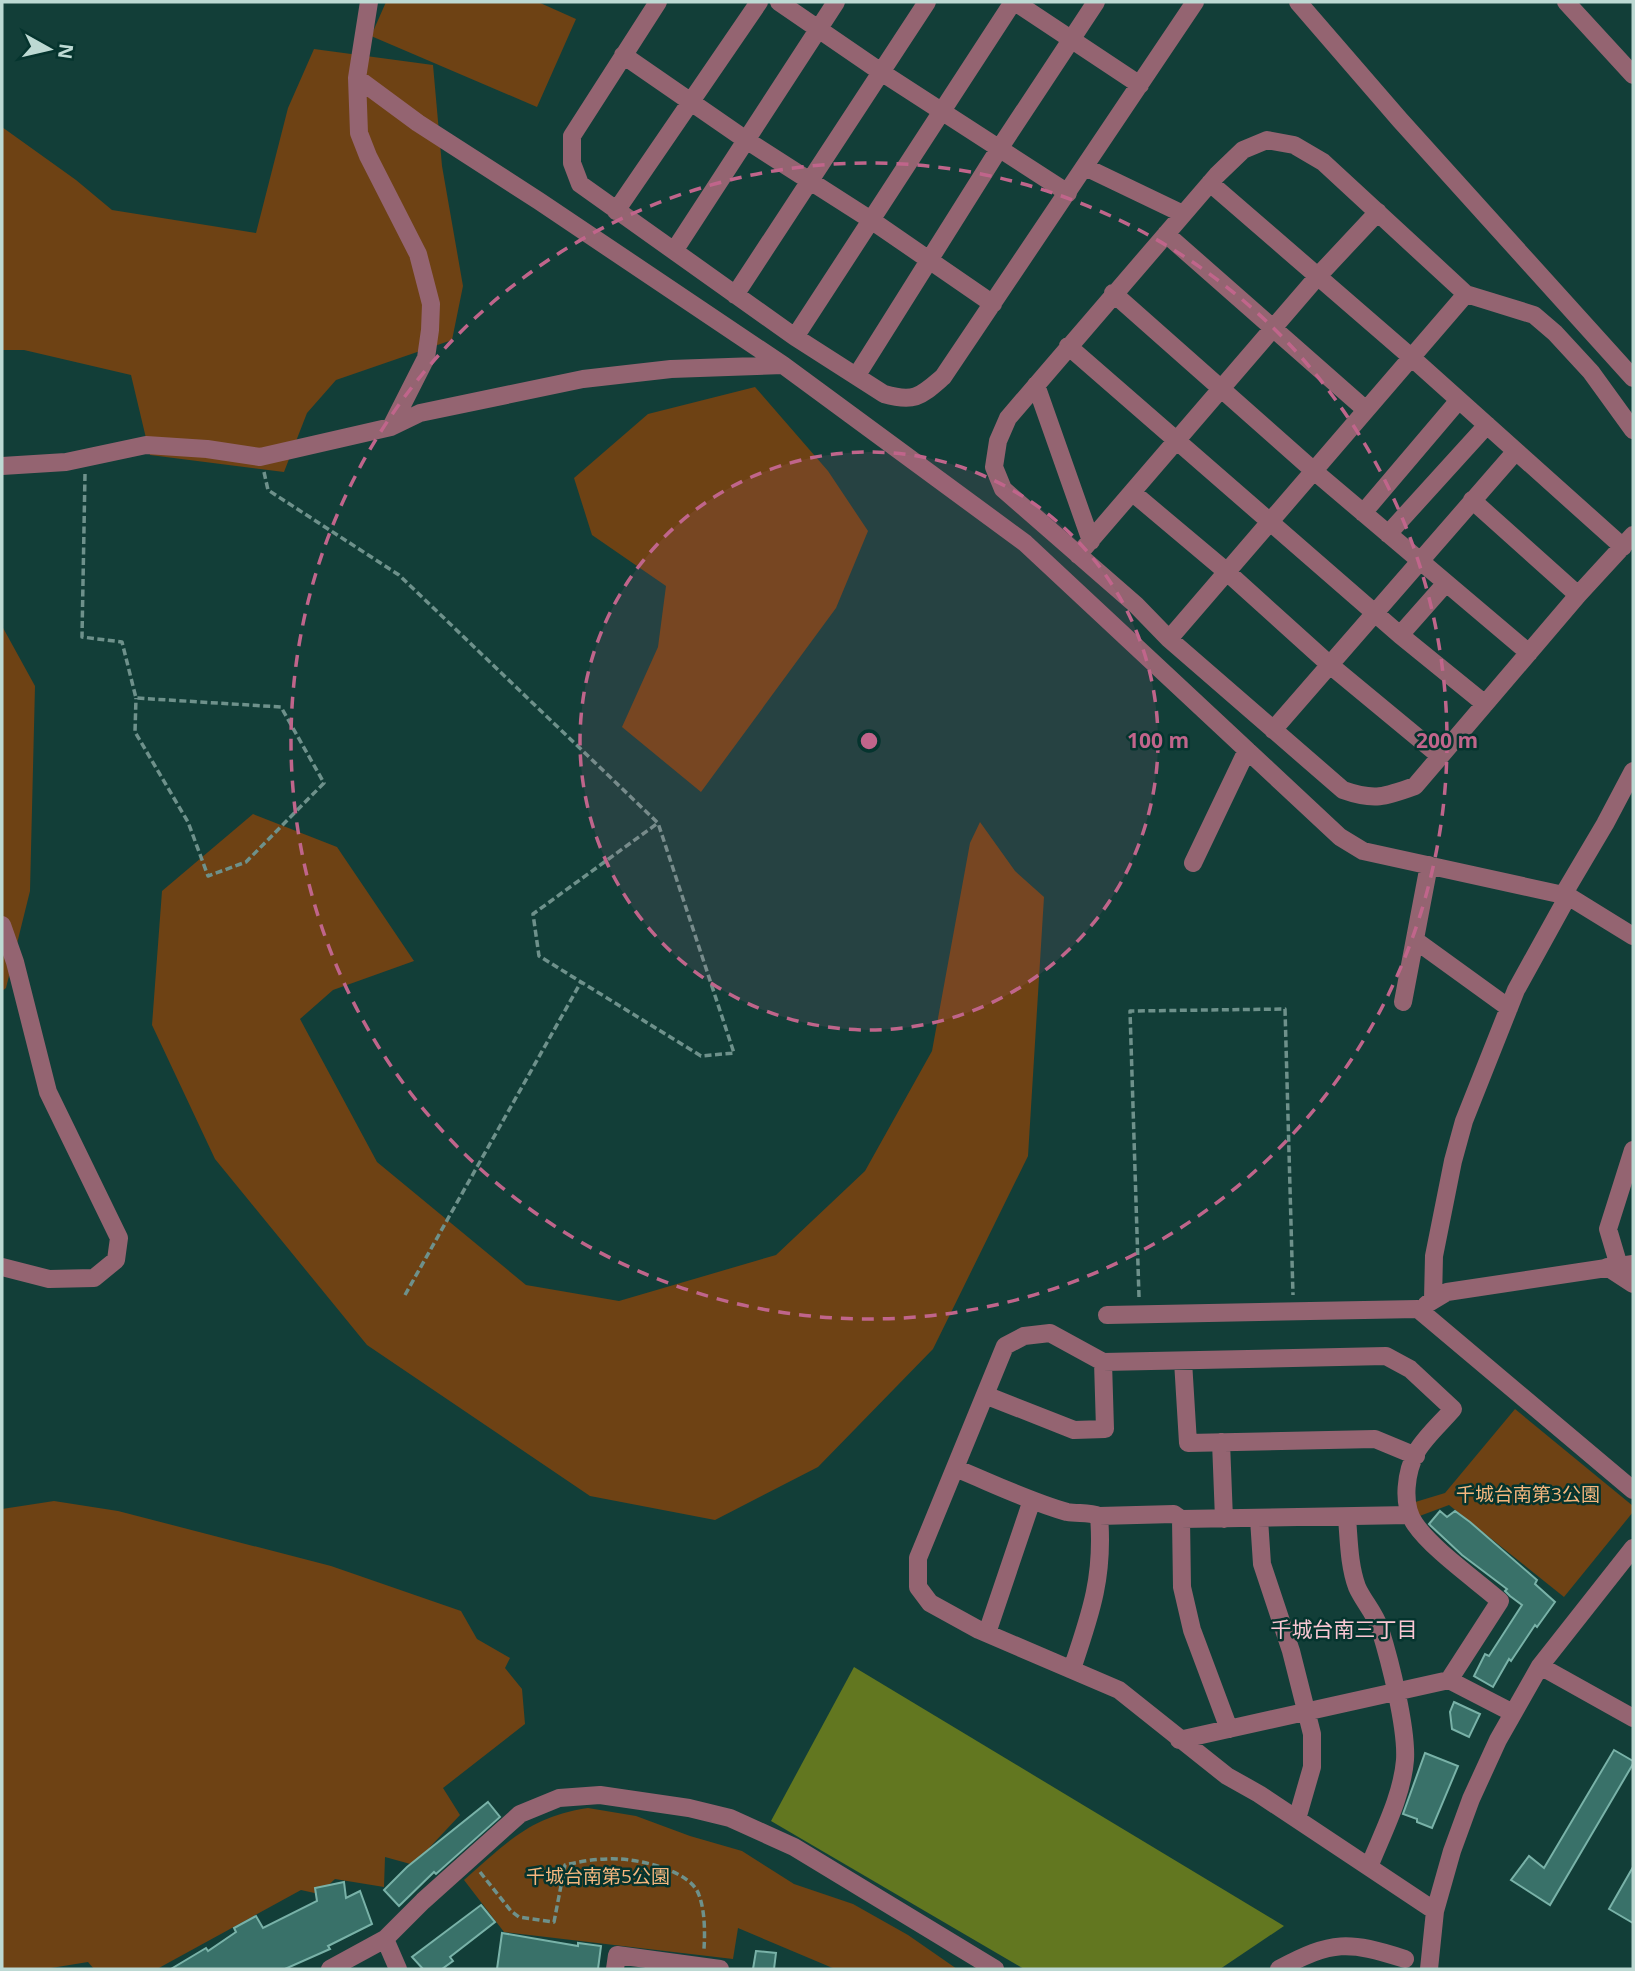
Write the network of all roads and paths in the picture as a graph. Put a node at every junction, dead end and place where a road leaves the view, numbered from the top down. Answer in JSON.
{"nodes":[{"id":1,"x":369,"y":2,"type":"edge"},
{"id":2,"x":658,"y":2,"type":"edge"},
{"id":3,"x":759,"y":2,"type":"edge"},
{"id":4,"x":779,"y":2,"type":"edge"},
{"id":5,"x":836,"y":2,"type":"edge"},
{"id":6,"x":928,"y":2,"type":"edge"},
{"id":7,"x":1014,"y":2,"type":"edge"},
{"id":8,"x":1096,"y":2,"type":"edge"},
{"id":9,"x":1195,"y":2,"type":"edge"},
{"id":10,"x":1298,"y":2,"type":"edge"},
{"id":11,"x":1566,"y":2,"type":"edge"},
{"id":12,"x":818,"y":29,"type":"junction"},
{"id":13,"x":1072,"y":39,"type":"junction"},
{"id":14,"x":623,"y":55,"type":"junction"},
{"id":15,"x":881,"y":72,"type":"junction"},
{"id":16,"x":1633,"y":75,"type":"edge"},
{"id":17,"x":357,"y":78,"type":"junction"},
{"id":18,"x":1140,"y":85,"type":"junction"},
{"id":19,"x":691,"y":102,"type":"junction"},
{"id":20,"x":941,"y":111,"type":"junction"},
{"id":21,"x":746,"y":140,"type":"junction"},
{"id":22,"x":999,"y":149,"type":"junction"},
{"id":23,"x":1085,"y":167,"type":"junction"},
{"id":24,"x":810,"y":181,"type":"junction"},
{"id":25,"x":1210,"y":183,"type":"junction"},
{"id":26,"x":1068,"y":193,"type":"junction"},
{"id":27,"x":616,"y":211,"type":"junction"},
{"id":28,"x":1378,"y":212,"type":"junction"},
{"id":29,"x":1183,"y":214,"type":"junction"},
{"id":30,"x":870,"y":220,"type":"junction"},
{"id":31,"x":1166,"y":234,"type":"junction"},
{"id":32,"x":674,"y":251,"type":"junction"},
{"id":33,"x":929,"y":260,"type":"junction"},
{"id":34,"x":1318,"y":276,"type":"junction"},
{"id":35,"x":1113,"y":293,"type":"junction"},
{"id":36,"x":1465,"y":294,"type":"junction"},
{"id":37,"x":735,"y":295,"type":"junction"},
{"id":38,"x":993,"y":304,"type":"junction"},
{"id":39,"x":1274,"y":327,"type":"junction"},
{"id":40,"x":795,"y":337,"type":"junction"},
{"id":41,"x":1068,"y":346,"type":"junction"},
{"id":42,"x":1411,"y":357,"type":"junction"},
{"id":43,"x":783,"y":365,"type":"junction"},
{"id":44,"x":857,"y":375,"type":"junction"},
{"id":45,"x":1633,"y":378,"type":"edge"},
{"id":46,"x":1035,"y":385,"type":"junction"},
{"id":47,"x":1222,"y":389,"type":"junction"},
{"id":48,"x":1459,"y":400,"type":"junction"},
{"id":49,"x":1366,"y":410,"type":"junction"},
{"id":50,"x":1487,"y":425,"type":"junction"},
{"id":51,"x":391,"y":428,"type":"junction"},
{"id":52,"x":1633,"y":430,"type":"edge"},
{"id":53,"x":1178,"y":442,"type":"junction"},
{"id":54,"x":1516,"y":451,"type":"junction"},
{"id":55,"x":260,"y":457,"type":"junction"},
{"id":56,"x":85,"y":458,"type":"junction"},
{"id":57,"x":2,"y":466,"type":"edge"},
{"id":58,"x":1314,"y":471,"type":"junction"},
{"id":59,"x":1133,"y":493,"type":"junction"},
{"id":60,"x":1472,"y":500,"type":"junction"},
{"id":61,"x":1363,"y":513,"type":"junction"},
{"id":62,"x":1271,"y":521,"type":"junction"},
{"id":63,"x":1388,"y":534,"type":"junction"},
{"id":64,"x":1091,"y":541,"type":"junction"},
{"id":65,"x":1628,"y":541,"type":"edge"},
{"id":66,"x":1078,"y":555,"type":"junction"},
{"id":67,"x":1419,"y":560,"type":"junction"},
{"id":68,"x":1227,"y":572,"type":"junction"},
{"id":69,"x":1446,"y":583,"type":"junction"},
{"id":70,"x":1578,"y":595,"type":"junction"},
{"id":71,"x":1374,"y":612,"type":"junction"},
{"id":72,"x":1400,"y":635,"type":"junction"},
{"id":73,"x":1169,"y":639,"type":"junction"},
{"id":74,"x":1529,"y":653,"type":"junction"},
{"id":75,"x":1329,"y":665,"type":"junction"},
{"id":76,"x":136,"y":698,"type":"junction"},
{"id":77,"x":1485,"y":704,"type":"junction"},
{"id":78,"x":1273,"y":730,"type":"junction"},
{"id":79,"x":1247,"y":750,"type":"junction"},
{"id":80,"x":1440,"y":756,"type":"junction"},
{"id":81,"x":1633,"y":771,"type":"edge"},
{"id":82,"x":658,"y":822,"type":"junction"},
{"id":83,"x":1194,"y":863,"type":"dead end"},
{"id":84,"x":1429,"y":865,"type":"junction"},
{"id":85,"x":1565,"y":895,"type":"junction"},
{"id":86,"x":2,"y":925,"type":"edge"},
{"id":87,"x":1633,"y":936,"type":"edge"},
{"id":88,"x":1415,"y":940,"type":"junction"},
{"id":89,"x":580,"y":982,"type":"junction"},
{"id":90,"x":1403,"y":1002,"type":"dead end"},
{"id":91,"x":1509,"y":1008,"type":"junction"},
{"id":92,"x":1633,"y":1150,"type":"edge"},
{"id":93,"x":1620,"y":1266,"type":"edge"},
{"id":94,"x":2,"y":1267,"type":"edge"},
{"id":95,"x":1633,"y":1284,"type":"edge"},
{"id":96,"x":405,"y":1295,"type":"dead end"},
{"id":97,"x":1426,"y":1305,"type":"junction"},
{"id":98,"x":1294,"y":1312,"type":"junction"},
{"id":99,"x":1107,"y":1315,"type":"dead end"},
{"id":100,"x":1139,"y":1315,"type":"junction"},
{"id":101,"x":1183,"y":1361,"type":"junction"},
{"id":102,"x":1103,"y":1362,"type":"junction"},
{"id":103,"x":985,"y":1395,"type":"junction"},
{"id":104,"x":1221,"y":1442,"type":"junction"},
{"id":105,"x":1416,"y":1456,"type":"junction"},
{"id":106,"x":955,"y":1468,"type":"junction"},
{"id":107,"x":1633,"y":1490,"type":"edge"},
{"id":108,"x":1032,"y":1500,"type":"junction"},
{"id":109,"x":1410,"y":1515,"type":"junction"},
{"id":110,"x":1100,"y":1516,"type":"junction"},
{"id":111,"x":1347,"y":1518,"type":"junction"},
{"id":112,"x":1181,"y":1519,"type":"junction"},
{"id":113,"x":1224,"y":1519,"type":"junction"},
{"id":114,"x":1259,"y":1519,"type":"junction"},
{"id":115,"x":1633,"y":1548,"type":"edge"},
{"id":116,"x":987,"y":1633,"type":"junction"},
{"id":117,"x":1540,"y":1666,"type":"junction"},
{"id":118,"x":1072,"y":1670,"type":"junction"},
{"id":119,"x":1449,"y":1680,"type":"junction"},
{"id":120,"x":1395,"y":1692,"type":"junction"},
{"id":121,"x":1306,"y":1712,"type":"junction"},
{"id":122,"x":1513,"y":1713,"type":"junction"},
{"id":123,"x":1633,"y":1718,"type":"edge"},
{"id":124,"x":1229,"y":1729,"type":"junction"},
{"id":125,"x":1179,"y":1740,"type":"junction"},
{"id":126,"x":1297,"y":1819,"type":"junction"},
{"id":127,"x":469,"y":1858,"type":"junction"},
{"id":128,"x":1369,"y":1867,"type":"junction"},
{"id":129,"x":1435,"y":1912,"type":"junction"},
{"id":130,"x":385,"y":1940,"type":"junction"},
{"id":131,"x":1405,"y":1959,"type":"dead end"},
{"id":132,"x":712,"y":1967,"type":"edge"},
{"id":133,"x":330,"y":1969,"type":"edge"},
{"id":134,"x":398,"y":1969,"type":"edge"},
{"id":135,"x":615,"y":1969,"type":"edge"},
{"id":136,"x":995,"y":1969,"type":"edge"},
{"id":137,"x":1279,"y":1969,"type":"edge"},
{"id":138,"x":1429,"y":1969,"type":"edge"}],
"edges":[{"from":1,"to":17,"type":"street"},
{"from":2,"to":14,"type":"street"},
{"from":3,"to":19,"type":"street"},
{"from":4,"to":12,"type":"street"},
{"from":5,"to":12,"type":"street"},
{"from":6,"to":15,"type":"street"},
{"from":7,"to":13,"type":"street"},
{"from":7,"to":20,"type":"street"},
{"from":8,"to":13,"type":"street"},
{"from":9,"to":18,"type":"street"},
{"from":10,"to":45,"type":"street"},
{"from":11,"to":16,"type":"street"},
{"from":12,"to":15,"type":"street"},
{"from":12,"to":21,"type":"street"},
{"from":13,"to":18,"type":"street"},
{"from":13,"to":22,"type":"street"},
{"from":14,"to":19,"type":"street"},
{"from":14,"to":27,"type":"street"},
{"from":15,"to":20,"type":"street"},
{"from":15,"to":24,"type":"street"},
{"from":17,"to":43,"type":"street"},
{"from":17,"to":51,"type":"street"},
{"from":18,"to":23,"type":"street"},
{"from":19,"to":21,"type":"street"},
{"from":19,"to":27,"type":"street"},
{"from":20,"to":22,"type":"street"},
{"from":20,"to":30,"type":"street"},
{"from":21,"to":24,"type":"street"},
{"from":21,"to":32,"type":"street"},
{"from":22,"to":26,"type":"street"},
{"from":22,"to":33,"type":"street"},
{"from":23,"to":26,"type":"street"},
{"from":23,"to":29,"type":"street"},
{"from":24,"to":30,"type":"street"},
{"from":24,"to":37,"type":"street"},
{"from":25,"to":28,"type":"street"},
{"from":25,"to":29,"type":"street"},
{"from":25,"to":34,"type":"street"},
{"from":26,"to":38,"type":"street"},
{"from":27,"to":32,"type":"street"},
{"from":28,"to":34,"type":"street"},
{"from":28,"to":36,"type":"street"},
{"from":29,"to":31,"type":"street"},
{"from":30,"to":33,"type":"street"},
{"from":30,"to":40,"type":"street"},
{"from":31,"to":35,"type":"street"},
{"from":31,"to":39,"type":"street"},
{"from":32,"to":37,"type":"street"},
{"from":33,"to":38,"type":"street"},
{"from":33,"to":44,"type":"street"},
{"from":34,"to":39,"type":"street"},
{"from":34,"to":42,"type":"street"},
{"from":35,"to":41,"type":"street"},
{"from":35,"to":47,"type":"street"},
{"from":36,"to":42,"type":"street"},
{"from":36,"to":52,"type":"street"},
{"from":37,"to":40,"type":"street"},
{"from":38,"to":44,"type":"street"},
{"from":39,"to":47,"type":"street"},
{"from":39,"to":49,"type":"street"},
{"from":40,"to":44,"type":"street"},
{"from":41,"to":46,"type":"street"},
{"from":41,"to":53,"type":"street"},
{"from":42,"to":48,"type":"street"},
{"from":42,"to":49,"type":"street"},
{"from":43,"to":51,"type":"street"},
{"from":43,"to":79,"type":"street"},
{"from":46,"to":64,"type":"street"},
{"from":46,"to":66,"type":"street"},
{"from":47,"to":53,"type":"street"},
{"from":47,"to":58,"type":"street"},
{"from":48,"to":50,"type":"street"},
{"from":48,"to":61,"type":"street"},
{"from":49,"to":58,"type":"street"},
{"from":50,"to":54,"type":"street"},
{"from":50,"to":63,"type":"street"},
{"from":51,"to":55,"type":"street"},
{"from":53,"to":59,"type":"street"},
{"from":53,"to":62,"type":"street"},
{"from":54,"to":60,"type":"street"},
{"from":54,"to":65,"type":"street"},
{"from":55,"to":56,"type":"street"},
{"from":55,"to":82,"type":"path"},
{"from":56,"to":57,"type":"street"},
{"from":56,"to":76,"type":"path"},
{"from":58,"to":61,"type":"street"},
{"from":58,"to":62,"type":"street"},
{"from":59,"to":64,"type":"street"},
{"from":59,"to":68,"type":"street"},
{"from":60,"to":67,"type":"street"},
{"from":60,"to":70,"type":"street"},
{"from":61,"to":63,"type":"street"},
{"from":62,"to":68,"type":"street"},
{"from":62,"to":71,"type":"street"},
{"from":63,"to":67,"type":"street"},
{"from":64,"to":66,"type":"street"},
{"from":65,"to":70,"type":"street"},
{"from":66,"to":73,"type":"street"},
{"from":67,"to":69,"type":"street"},
{"from":67,"to":71,"type":"street"},
{"from":68,"to":73,"type":"street"},
{"from":68,"to":75,"type":"street"},
{"from":69,"to":72,"type":"street"},
{"from":69,"to":74,"type":"street"},
{"from":70,"to":74,"type":"street"},
{"from":71,"to":72,"type":"street"},
{"from":71,"to":75,"type":"street"},
{"from":72,"to":77,"type":"street"},
{"from":73,"to":78,"type":"street"},
{"from":74,"to":77,"type":"street"},
{"from":75,"to":78,"type":"street"},
{"from":75,"to":80,"type":"street"},
{"from":76,"to":76,"type":"path"},
{"from":77,"to":80,"type":"street"},
{"from":78,"to":80,"type":"street"},
{"from":79,"to":83,"type":"street"},
{"from":79,"to":84,"type":"street"},
{"from":81,"to":85,"type":"street"},
{"from":82,"to":89,"type":"path"},
{"from":82,"to":89,"type":"path"},
{"from":84,"to":85,"type":"street"},
{"from":84,"to":88,"type":"street"},
{"from":85,"to":87,"type":"street"},
{"from":85,"to":91,"type":"street"},
{"from":86,"to":94,"type":"street"},
{"from":88,"to":90,"type":"street"},
{"from":88,"to":91,"type":"street"},
{"from":89,"to":96,"type":"path"},
{"from":91,"to":97,"type":"street"},
{"from":92,"to":93,"type":"street"},
{"from":93,"to":95,"type":"street"},
{"from":93,"to":97,"type":"street"},
{"from":97,"to":98,"type":"street"},
{"from":97,"to":107,"type":"street"},
{"from":98,"to":100,"type":"street"},
{"from":98,"to":100,"type":"path"},
{"from":99,"to":100,"type":"street"},
{"from":101,"to":102,"type":"street"},
{"from":101,"to":104,"type":"street"},
{"from":101,"to":105,"type":"street"},
{"from":102,"to":103,"type":"street"},
{"from":102,"to":103,"type":"street"},
{"from":103,"to":106,"type":"street"},
{"from":104,"to":105,"type":"street"},
{"from":104,"to":113,"type":"street"},
{"from":105,"to":109,"type":"street"},
{"from":106,"to":108,"type":"street"},
{"from":106,"to":116,"type":"street"},
{"from":108,"to":110,"type":"street"},
{"from":108,"to":116,"type":"street"},
{"from":109,"to":111,"type":"street"},
{"from":109,"to":119,"type":"street"},
{"from":110,"to":112,"type":"street"},
{"from":110,"to":118,"type":"street"},
{"from":111,"to":114,"type":"street"},
{"from":111,"to":120,"type":"street"},
{"from":112,"to":113,"type":"street"},
{"from":112,"to":124,"type":"street"},
{"from":113,"to":114,"type":"street"},
{"from":114,"to":121,"type":"street"},
{"from":115,"to":117,"type":"street"},
{"from":116,"to":118,"type":"street"},
{"from":117,"to":122,"type":"street"},
{"from":117,"to":123,"type":"street"},
{"from":118,"to":125,"type":"street"},
{"from":119,"to":120,"type":"street"},
{"from":119,"to":122,"type":"street"},
{"from":120,"to":121,"type":"street"},
{"from":120,"to":128,"type":"street"},
{"from":121,"to":124,"type":"street"},
{"from":121,"to":126,"type":"street"},
{"from":122,"to":129,"type":"street"},
{"from":124,"to":125,"type":"street"},
{"from":125,"to":126,"type":"street"},
{"from":126,"to":128,"type":"street"},
{"from":127,"to":130,"type":"street"},
{"from":127,"to":132,"type":"path"},
{"from":127,"to":136,"type":"street"},
{"from":128,"to":129,"type":"street"},
{"from":129,"to":138,"type":"street"},
{"from":130,"to":133,"type":"street"},
{"from":130,"to":134,"type":"street"},
{"from":131,"to":137,"type":"street"},
{"from":132,"to":135,"type":"street"}]}
